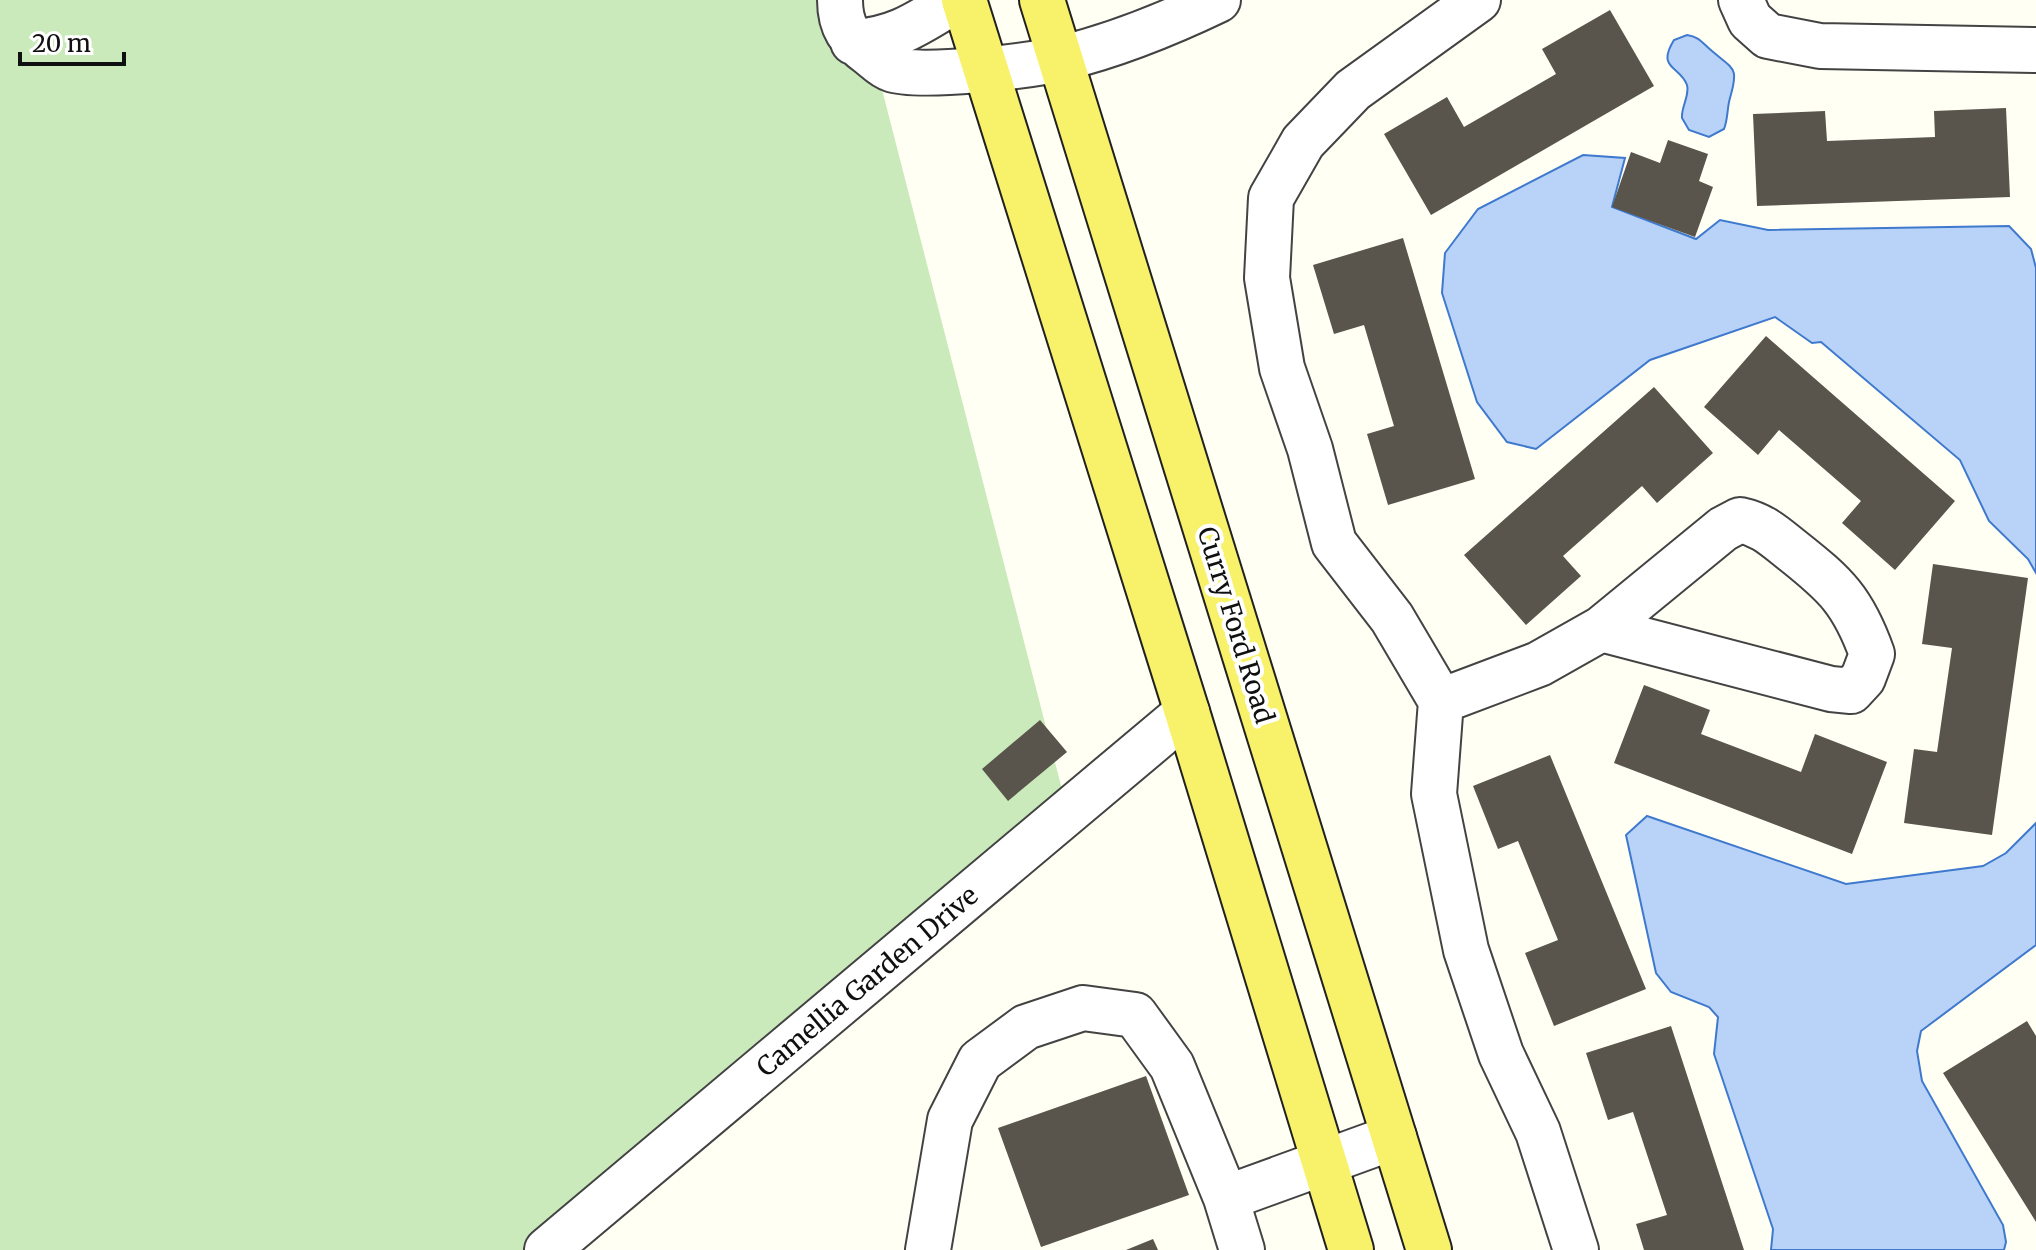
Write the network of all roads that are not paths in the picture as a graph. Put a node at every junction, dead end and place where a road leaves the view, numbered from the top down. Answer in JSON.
{"nodes":[{"id":1,"x":840,"y":0,"type":"edge"},
{"id":2,"x":956,"y":0,"type":"edge"},
{"id":3,"x":964,"y":0,"type":"edge"},
{"id":4,"x":1042,"y":0,"type":"edge"},
{"id":5,"x":1218,"y":0,"type":"edge"},
{"id":6,"x":1478,"y":0,"type":"edge"},
{"id":7,"x":1741,"y":0,"type":"edge"},
{"id":8,"x":853,"y":42,"type":"junction"},
{"id":9,"x":2036,"y":50,"type":"edge"},
{"id":10,"x":1061,"y":59,"type":"junction"},
{"id":11,"x":985,"y":69,"type":"junction"},
{"id":12,"x":1601,"y":629,"type":"junction"},
{"id":13,"x":1441,"y":701,"type":"junction"},
{"id":14,"x":1187,"y":712,"type":"junction"},
{"id":15,"x":1394,"y":1137,"type":"junction"},
{"id":16,"x":1323,"y":1162,"type":"junction"},
{"id":17,"x":1226,"y":1198,"type":"junction"},
{"id":18,"x":547,"y":1250,"type":"edge"},
{"id":19,"x":928,"y":1250,"type":"edge"},
{"id":20,"x":1242,"y":1250,"type":"edge"},
{"id":21,"x":1351,"y":1250,"type":"edge"},
{"id":22,"x":1429,"y":1250,"type":"edge"},
{"id":23,"x":1576,"y":1250,"type":"edge"}],
"edges":[{"from":1,"to":8,"type":"street"},
{"from":2,"to":8,"type":"street"},
{"from":3,"to":11,"type":"main road"},
{"from":4,"to":10,"type":"main road","name":"Curry Ford Road"},
{"from":5,"to":10,"type":"street"},
{"from":6,"to":13,"type":"street"},
{"from":7,"to":9,"type":"street"},
{"from":8,"to":11,"type":"street"},
{"from":10,"to":11,"type":"street"},
{"from":10,"to":15,"type":"main road","name":"Curry Ford Road"},
{"from":11,"to":14,"type":"main road"},
{"from":12,"to":12,"type":"street"},
{"from":12,"to":13,"type":"street"},
{"from":13,"to":23,"type":"street"},
{"from":14,"to":16,"type":"main road"},
{"from":14,"to":18,"type":"street","name":"Camellia Garden Drive"},
{"from":15,"to":16,"type":"street"},
{"from":15,"to":22,"type":"main road","name":"Curry Ford Road"},
{"from":16,"to":17,"type":"street"},
{"from":16,"to":21,"type":"main road"},
{"from":17,"to":19,"type":"street"},
{"from":17,"to":20,"type":"street"}]}
